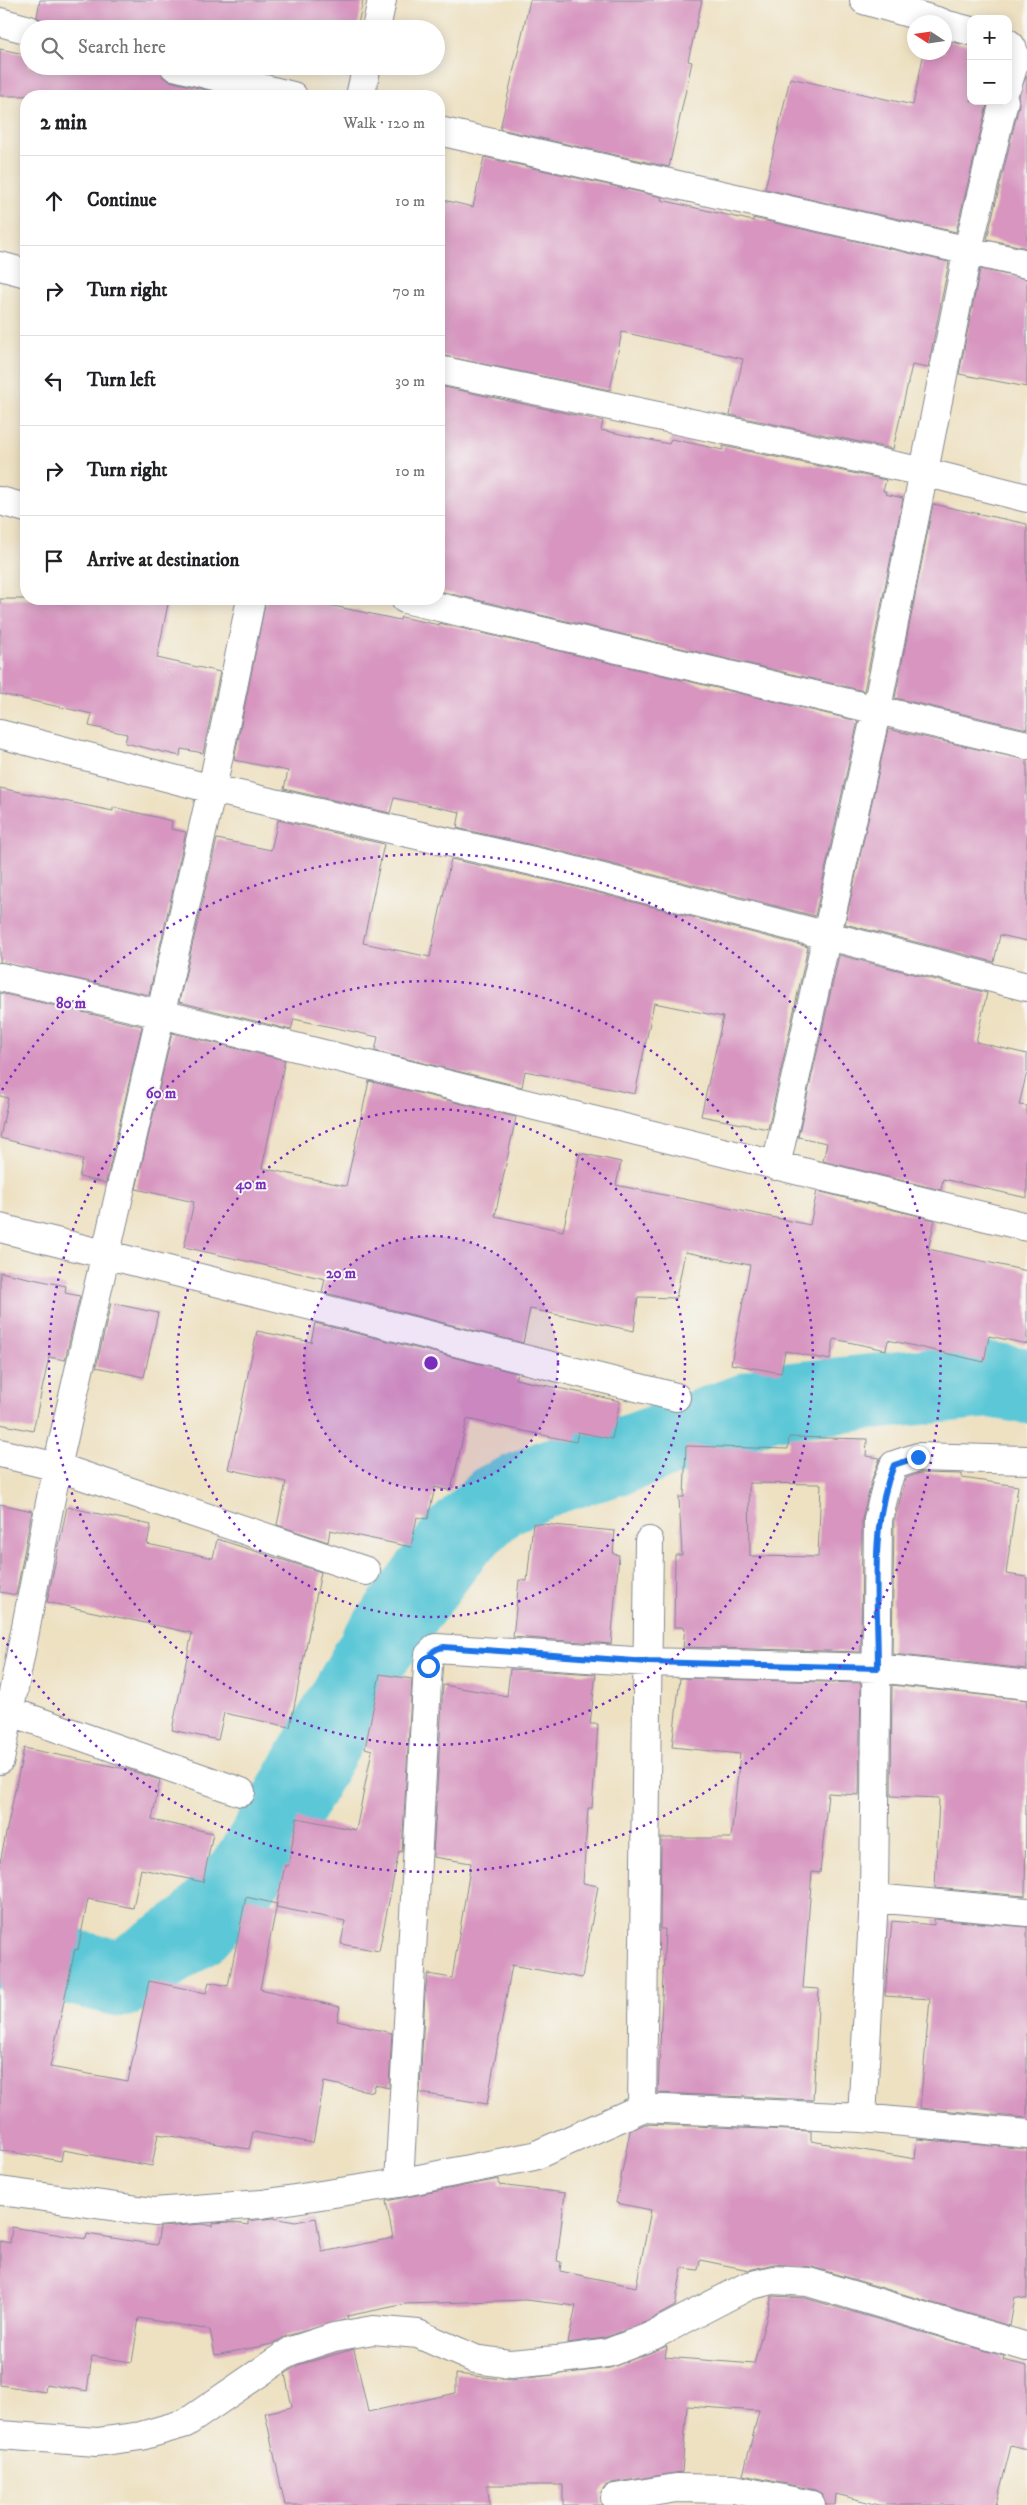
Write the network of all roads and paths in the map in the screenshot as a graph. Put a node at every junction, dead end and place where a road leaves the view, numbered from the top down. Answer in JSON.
{"nodes":[{"id":1,"x":382,"y":0,"type":"edge"},
{"id":2,"x":864,"y":0,"type":"edge"},
{"id":3,"x":916,"y":15,"type":"edge"},
{"id":4,"x":378,"y":20,"type":"edge"},
{"id":5,"x":0,"y":22,"type":"edge"},
{"id":6,"x":952,"y":26,"type":"edge"},
{"id":7,"x":20,"y":28,"type":"edge"},
{"id":8,"x":967,"y":30,"type":"edge"},
{"id":9,"x":1012,"y":48,"type":"edge"},
{"id":10,"x":1012,"y":69,"type":"edge"},
{"id":11,"x":210,"y":75,"type":"edge"},
{"id":12,"x":365,"y":75,"type":"edge"},
{"id":13,"x":269,"y":90,"type":"edge"},
{"id":14,"x":361,"y":90,"type":"edge"},
{"id":15,"x":1003,"y":105,"type":"edge"},
{"id":16,"x":445,"y":131,"type":"edge"},
{"id":17,"x":968,"y":249,"type":"junction"},
{"id":18,"x":1027,"y":264,"type":"edge"},
{"id":19,"x":0,"y":266,"type":"edge"},
{"id":20,"x":20,"y":271,"type":"edge"},
{"id":21,"x":445,"y":371,"type":"edge"},
{"id":22,"x":924,"y":472,"type":"junction"},
{"id":23,"x":1027,"y":498,"type":"edge"},
{"id":24,"x":0,"y":501,"type":"edge"},
{"id":25,"x":20,"y":506,"type":"edge"},
{"id":26,"x":250,"y":605,"type":"edge"},
{"id":27,"x":431,"y":605,"type":"edge"},
{"id":28,"x":876,"y":708,"type":"junction"},
{"id":29,"x":0,"y":734,"type":"edge"},
{"id":30,"x":1027,"y":745,"type":"edge"},
{"id":31,"x":212,"y":789,"type":"junction"},
{"id":32,"x":828,"y":934,"type":"junction"},
{"id":33,"x":0,"y":977,"type":"edge"},
{"id":34,"x":1027,"y":987,"type":"edge"},
{"id":35,"x":161,"y":1014,"type":"junction"},
{"id":36,"x":776,"y":1166,"type":"junction"},
{"id":37,"x":1027,"y":1227,"type":"edge"},
{"id":38,"x":0,"y":1228,"type":"edge"},
{"id":39,"x":107,"y":1255,"type":"junction"},
{"id":40,"x":676,"y":1397,"type":"dead end"},
{"id":41,"x":0,"y":1453,"type":"edge"},
{"id":42,"x":1027,"y":1460,"type":"edge"},
{"id":43,"x":57,"y":1466,"type":"junction"},
{"id":44,"x":648,"y":1541,"type":"dead end"},
{"id":45,"x":366,"y":1571,"type":"dead end"},
{"id":46,"x":648,"y":1662,"type":"junction"},
{"id":47,"x":878,"y":1668,"type":"junction"},
{"id":48,"x":1027,"y":1685,"type":"edge"},
{"id":49,"x":6,"y":1709,"type":"edge"},
{"id":50,"x":0,"y":1760,"type":"edge"},
{"id":51,"x":241,"y":1792,"type":"dead end"},
{"id":52,"x":874,"y":1898,"type":"junction"},
{"id":53,"x":1027,"y":1912,"type":"edge"},
{"id":54,"x":642,"y":2108,"type":"junction"},
{"id":55,"x":862,"y":2118,"type":"junction"},
{"id":56,"x":1027,"y":2134,"type":"edge"},
{"id":57,"x":398,"y":2182,"type":"junction"},
{"id":58,"x":0,"y":2191,"type":"edge"},
{"id":59,"x":1027,"y":2348,"type":"edge"},
{"id":60,"x":0,"y":2435,"type":"edge"},
{"id":61,"x":615,"y":2498,"type":"dead end"},
{"id":62,"x":811,"y":2505,"type":"edge"}],
"edges":[{"from":1,"to":4,"type":"street"},
{"from":2,"to":3,"type":"street"},
{"from":5,"to":7,"type":"street"},
{"from":6,"to":8,"type":"street"},
{"from":9,"to":10,"type":"street"},
{"from":11,"to":13,"type":"street"},
{"from":12,"to":14,"type":"street"},
{"from":15,"to":17,"type":"street"},
{"from":16,"to":17,"type":"street"},
{"from":17,"to":18,"type":"street"},
{"from":17,"to":22,"type":"street"},
{"from":19,"to":20,"type":"street"},
{"from":21,"to":22,"type":"street"},
{"from":22,"to":23,"type":"street"},
{"from":22,"to":28,"type":"street"},
{"from":24,"to":25,"type":"street"},
{"from":26,"to":31,"type":"street"},
{"from":27,"to":28,"type":"street"},
{"from":28,"to":30,"type":"street"},
{"from":28,"to":32,"type":"street"},
{"from":29,"to":31,"type":"street"},
{"from":31,"to":32,"type":"street"},
{"from":31,"to":35,"type":"street"},
{"from":32,"to":34,"type":"street"},
{"from":32,"to":36,"type":"street"},
{"from":33,"to":35,"type":"street"},
{"from":35,"to":36,"type":"street"},
{"from":35,"to":39,"type":"street"},
{"from":36,"to":37,"type":"street"},
{"from":38,"to":39,"type":"street"},
{"from":39,"to":40,"type":"street"},
{"from":39,"to":43,"type":"street"},
{"from":41,"to":43,"type":"street"},
{"from":42,"to":47,"type":"street"},
{"from":43,"to":45,"type":"street"},
{"from":43,"to":49,"type":"street"},
{"from":44,"to":46,"type":"street"},
{"from":46,"to":47,"type":"street"},
{"from":46,"to":54,"type":"street"},
{"from":46,"to":57,"type":"street"},
{"from":47,"to":48,"type":"street"},
{"from":47,"to":52,"type":"street"},
{"from":49,"to":50,"type":"street"},
{"from":49,"to":51,"type":"street"},
{"from":52,"to":53,"type":"street"},
{"from":52,"to":55,"type":"street"},
{"from":54,"to":55,"type":"street"},
{"from":54,"to":57,"type":"street"},
{"from":55,"to":56,"type":"street"},
{"from":57,"to":58,"type":"street"},
{"from":59,"to":60,"type":"street"},
{"from":61,"to":62,"type":"street"}]}
